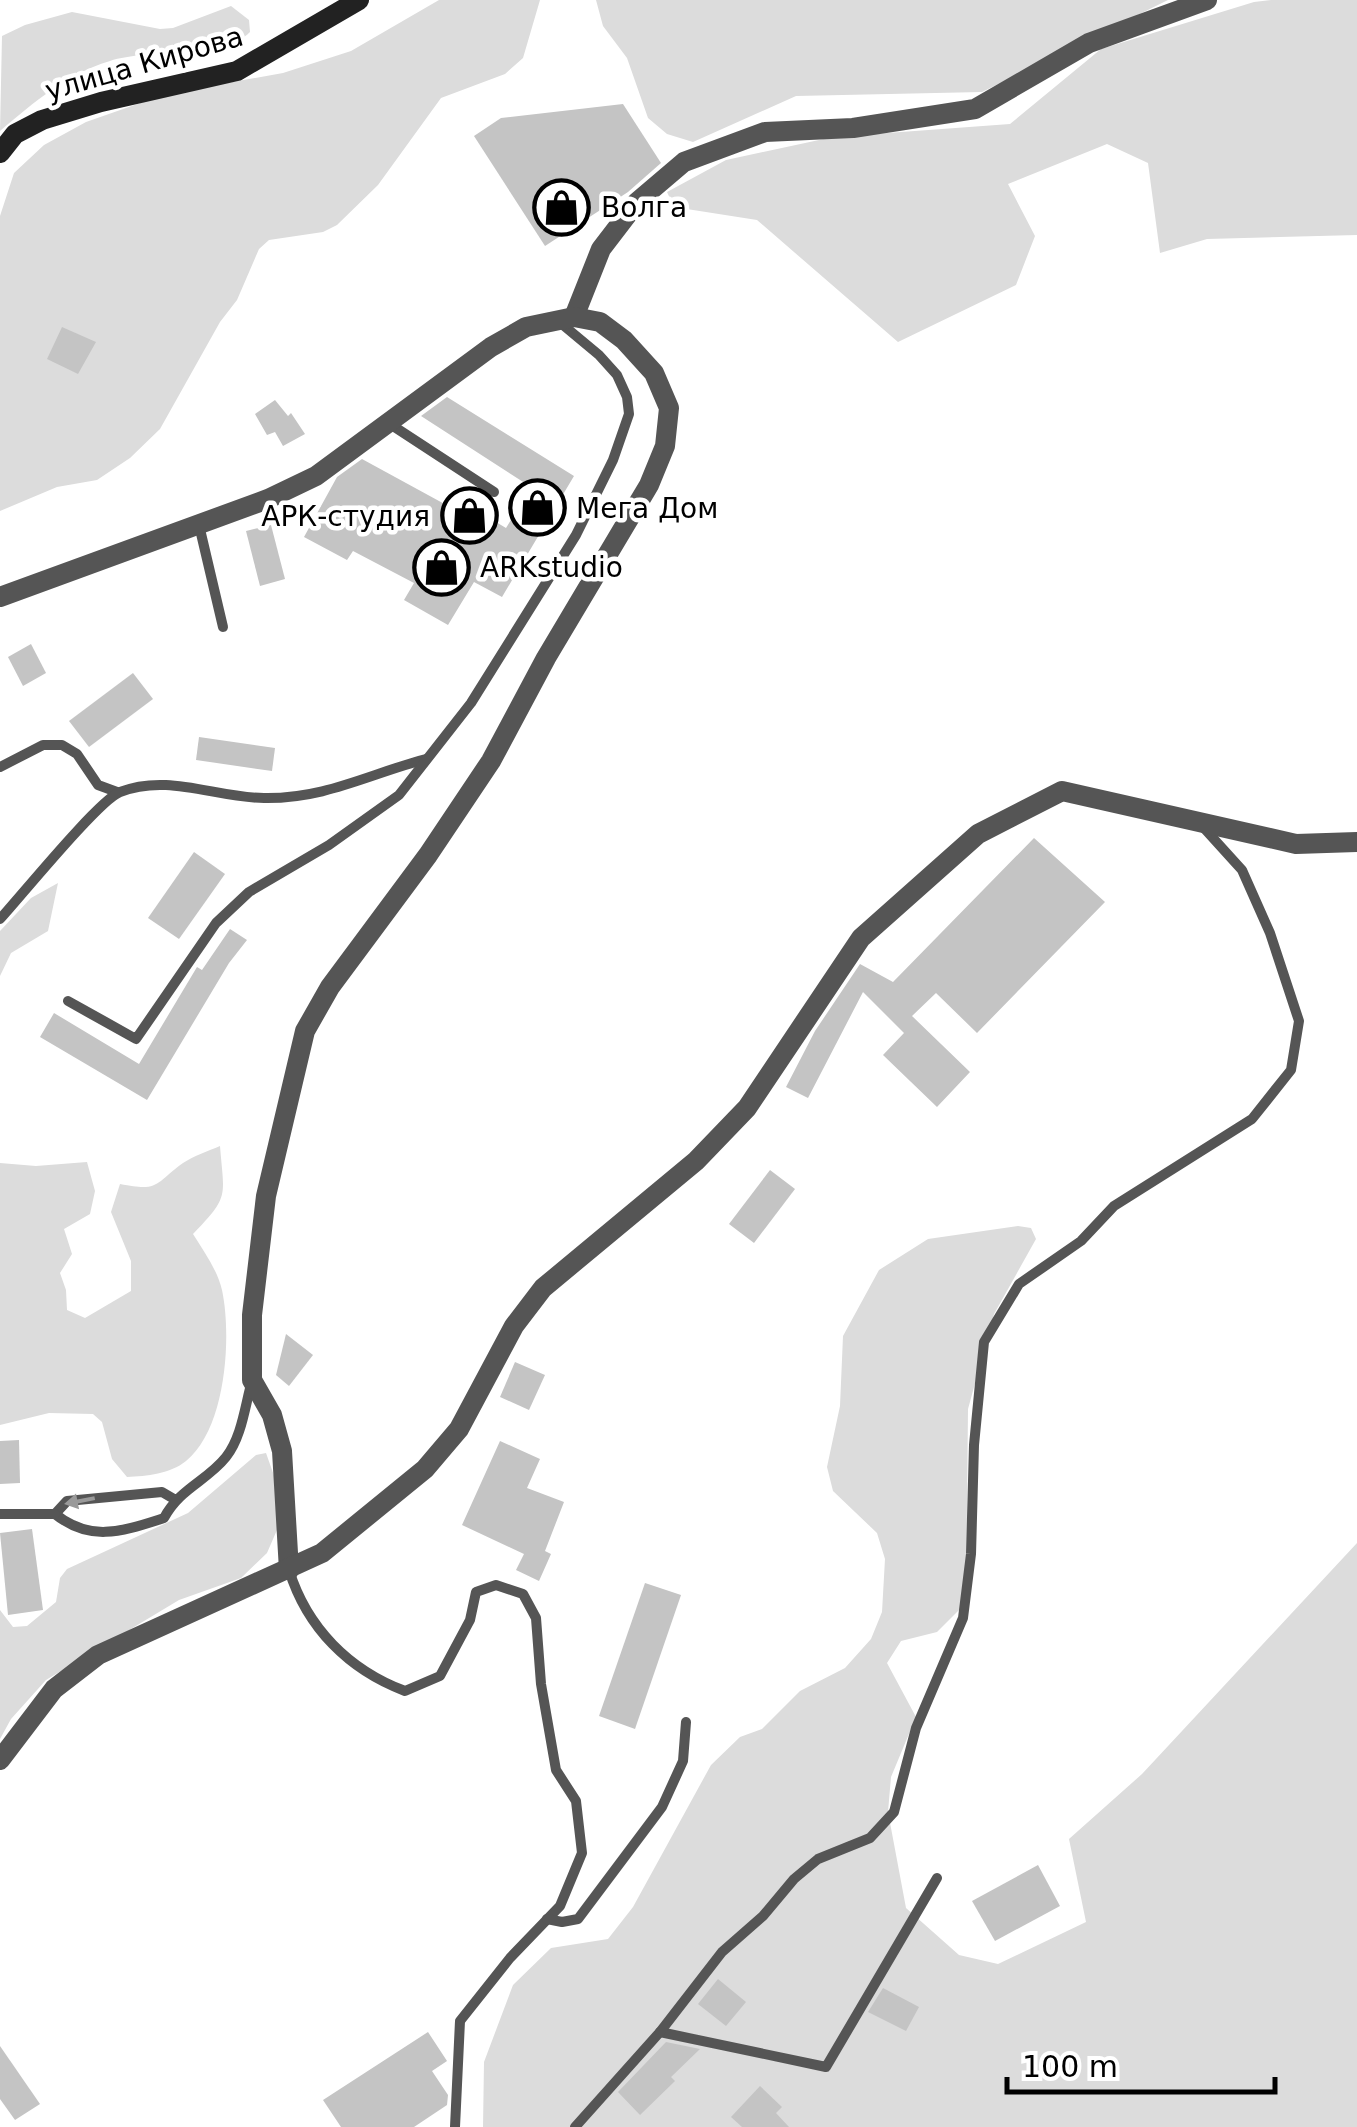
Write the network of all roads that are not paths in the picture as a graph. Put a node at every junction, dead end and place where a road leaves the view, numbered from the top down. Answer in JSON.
{"nodes":[{"id":1,"x":358,"y":0,"type":"edge"},
{"id":2,"x":1207,"y":0,"type":"edge"},
{"id":3,"x":0,"y":152,"type":"edge"},
{"id":4,"x":565,"y":318,"type":"junction"},
{"id":5,"x":390,"y":424,"type":"junction"},
{"id":6,"x":494,"y":492,"type":"dead end"},
{"id":7,"x":199,"y":524,"type":"junction"},
{"id":8,"x":0,"y":596,"type":"edge"},
{"id":9,"x":223,"y":627,"type":"dead end"},
{"id":10,"x":427,"y":759,"type":"junction"},
{"id":11,"x":0,"y":768,"type":"edge"},
{"id":12,"x":118,"y":792,"type":"junction"},
{"id":13,"x":1198,"y":822,"type":"junction"},
{"id":14,"x":1357,"y":842,"type":"edge"},
{"id":15,"x":0,"y":919,"type":"edge"},
{"id":16,"x":68,"y":1001,"type":"dead end"},
{"id":17,"x":252,"y":1380,"type":"junction"},
{"id":18,"x":174,"y":1499,"type":"junction"},
{"id":19,"x":0,"y":1514,"type":"edge"},
{"id":20,"x":55,"y":1514,"type":"junction"},
{"id":21,"x":289,"y":1570,"type":"junction"},
{"id":22,"x":686,"y":1722,"type":"dead end"},
{"id":23,"x":0,"y":1760,"type":"edge"},
{"id":24,"x":937,"y":1878,"type":"dead end"},
{"id":25,"x":547,"y":1919,"type":"junction"},
{"id":26,"x":660,"y":2032,"type":"junction"},
{"id":27,"x":454,"y":2127,"type":"edge"},
{"id":28,"x":576,"y":2127,"type":"edge"}],
"edges":[{"from":1,"to":3,"type":"street","name":"улица Кирова"},
{"from":2,"to":4,"type":"street"},
{"from":4,"to":5,"type":"street"},
{"from":4,"to":10,"type":"lane"},
{"from":4,"to":17,"type":"street"},
{"from":5,"to":6,"type":"lane"},
{"from":5,"to":7,"type":"street"},
{"from":7,"to":8,"type":"street"},
{"from":7,"to":9,"type":"lane"},
{"from":10,"to":12,"type":"lane"},
{"from":10,"to":16,"type":"lane"},
{"from":11,"to":12,"type":"lane"},
{"from":12,"to":15,"type":"lane"},
{"from":13,"to":14,"type":"street"},
{"from":13,"to":21,"type":"street"},
{"from":13,"to":26,"type":"lane"},
{"from":17,"to":18,"type":"lane"},
{"from":17,"to":21,"type":"street"},
{"from":18,"to":20,"type":"lane","one_way":true},
{"from":18,"to":20,"type":"lane"},
{"from":19,"to":20,"type":"lane"},
{"from":21,"to":23,"type":"street"},
{"from":21,"to":25,"type":"lane"},
{"from":22,"to":25,"type":"lane"},
{"from":24,"to":26,"type":"lane"},
{"from":25,"to":27,"type":"lane"},
{"from":26,"to":28,"type":"lane"}]}
